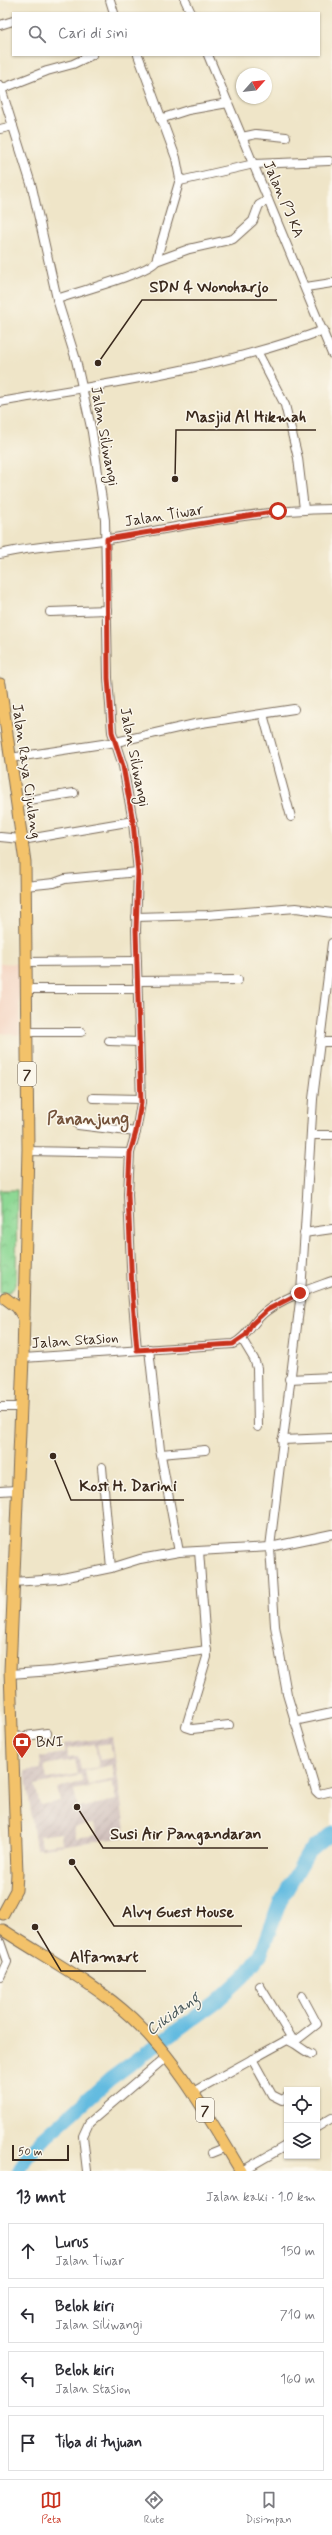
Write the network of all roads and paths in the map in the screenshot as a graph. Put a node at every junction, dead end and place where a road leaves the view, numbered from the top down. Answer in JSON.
{"nodes":[{"id":1,"x":110,"y":0,"type":"edge"},
{"id":2,"x":186,"y":0,"type":"edge"},
{"id":3,"x":114,"y":12,"type":"edge"},
{"id":4,"x":191,"y":12,"type":"edge"},
{"id":5,"x":12,"y":21,"type":"edge"},
{"id":6,"x":0,"y":25,"type":"edge"},
{"id":7,"x":90,"y":56,"type":"edge"},
{"id":8,"x":138,"y":56,"type":"edge"},
{"id":9,"x":208,"y":56,"type":"edge"},
{"id":10,"x":1,"y":87,"type":"edge"},
{"id":11,"x":228,"y":103,"type":"junction"},
{"id":12,"x":160,"y":119,"type":"junction"},
{"id":13,"x":13,"y":126,"type":"junction"},
{"id":14,"x":0,"y":129,"type":"edge"},
{"id":15,"x":242,"y":137,"type":"junction"},
{"id":16,"x":286,"y":137,"type":"dead end"},
{"id":17,"x":329,"y":161,"type":"dead end"},
{"id":18,"x":254,"y":164,"type":"junction"},
{"id":19,"x":180,"y":181,"type":"junction"},
{"id":20,"x":268,"y":200,"type":"junction"},
{"id":21,"x":156,"y":262,"type":"junction"},
{"id":22,"x":332,"y":282,"type":"edge"},
{"id":23,"x":306,"y":287,"type":"junction"},
{"id":24,"x":57,"y":299,"type":"junction"},
{"id":25,"x":324,"y":330,"type":"junction"},
{"id":26,"x":258,"y":353,"type":"junction"},
{"id":27,"x":332,"y":354,"type":"edge"},
{"id":28,"x":83,"y":389,"type":"junction"},
{"id":29,"x":0,"y":402,"type":"edge"},
{"id":30,"x":332,"y":509,"type":"edge"},
{"id":31,"x":304,"y":510,"type":"junction"},
{"id":32,"x":107,"y":539,"type":"junction"},
{"id":33,"x":0,"y":554,"type":"edge"},
{"id":34,"x":107,"y":610,"type":"junction"},
{"id":35,"x":50,"y":612,"type":"dead end"},
{"id":36,"x":0,"y":684,"type":"edge"},
{"id":37,"x":294,"y":709,"type":"dead end"},
{"id":38,"x":264,"y":714,"type":"junction"},
{"id":39,"x":116,"y":742,"type":"junction"},
{"id":40,"x":10,"y":758,"type":"junction"},
{"id":41,"x":74,"y":793,"type":"dead end"},
{"id":42,"x":16,"y":802,"type":"junction"},
{"id":43,"x":291,"y":816,"type":"dead end"},
{"id":44,"x":133,"y":821,"type":"junction"},
{"id":45,"x":0,"y":837,"type":"edge"},
{"id":46,"x":22,"y":840,"type":"junction"},
{"id":47,"x":138,"y":872,"type":"junction"},
{"id":48,"x":25,"y":886,"type":"junction"},
{"id":49,"x":332,"y":913,"type":"edge"},
{"id":50,"x":136,"y":917,"type":"junction"},
{"id":51,"x":332,"y":943,"type":"edge"},
{"id":52,"x":137,"y":961,"type":"junction"},
{"id":53,"x":26,"y":962,"type":"junction"},
{"id":54,"x":238,"y":980,"type":"dead end"},
{"id":55,"x":137,"y":985,"type":"junction"},
{"id":56,"x":26,"y":988,"type":"junction"},
{"id":57,"x":27,"y":1032,"type":"junction"},
{"id":58,"x":81,"y":1032,"type":"dead end"},
{"id":59,"x":109,"y":1041,"type":"dead end"},
{"id":60,"x":139,"y":1042,"type":"junction"},
{"id":61,"x":320,"y":1042,"type":"junction"},
{"id":62,"x":332,"y":1042,"type":"edge"},
{"id":63,"x":93,"y":1098,"type":"dead end"},
{"id":64,"x":141,"y":1099,"type":"junction"},
{"id":65,"x":78,"y":1125,"type":"dead end"},
{"id":66,"x":136,"y":1132,"type":"junction"},
{"id":67,"x":311,"y":1135,"type":"junction"},
{"id":68,"x":332,"y":1135,"type":"edge"},
{"id":69,"x":28,"y":1152,"type":"junction"},
{"id":70,"x":130,"y":1153,"type":"junction"},
{"id":71,"x":332,"y":1229,"type":"edge"},
{"id":72,"x":304,"y":1233,"type":"junction"},
{"id":73,"x":332,"y":1281,"type":"edge"},
{"id":74,"x":24,"y":1285,"type":"junction"},
{"id":75,"x":300,"y":1293,"type":"junction"},
{"id":76,"x":2,"y":1298,"type":"edge"},
{"id":77,"x":24,"y":1318,"type":"junction"},
{"id":78,"x":242,"y":1339,"type":"junction"},
{"id":79,"x":149,"y":1349,"type":"junction"},
{"id":80,"x":137,"y":1350,"type":"junction"},
{"id":81,"x":24,"y":1358,"type":"junction"},
{"id":82,"x":332,"y":1377,"type":"edge"},
{"id":83,"x":289,"y":1380,"type":"junction"},
{"id":84,"x":0,"y":1407,"type":"edge"},
{"id":85,"x":21,"y":1407,"type":"junction"},
{"id":86,"x":258,"y":1427,"type":"dead end"},
{"id":87,"x":332,"y":1438,"type":"edge"},
{"id":88,"x":282,"y":1440,"type":"junction"},
{"id":89,"x":205,"y":1450,"type":"dead end"},
{"id":90,"x":161,"y":1454,"type":"junction"},
{"id":91,"x":102,"y":1467,"type":"dead end"},
{"id":92,"x":17,"y":1490,"type":"junction"},
{"id":93,"x":0,"y":1491,"type":"edge"},
{"id":94,"x":332,"y":1534,"type":"edge"},
{"id":95,"x":270,"y":1547,"type":"junction"},
{"id":96,"x":199,"y":1551,"type":"junction"},
{"id":97,"x":179,"y":1552,"type":"junction"},
{"id":98,"x":111,"y":1568,"type":"junction"},
{"id":99,"x":13,"y":1582,"type":"junction"},
{"id":100,"x":207,"y":1650,"type":"junction"},
{"id":101,"x":10,"y":1674,"type":"junction"},
{"id":102,"x":332,"y":1713,"type":"edge"},
{"id":103,"x":294,"y":1721,"type":"junction"},
{"id":104,"x":229,"y":1725,"type":"dead end"},
{"id":105,"x":47,"y":1733,"type":"dead end"},
{"id":106,"x":11,"y":1738,"type":"junction"},
{"id":107,"x":332,"y":1791,"type":"edge"},
{"id":108,"x":2,"y":1912,"type":"edge"},
{"id":109,"x":2,"y":1931,"type":"edge"},
{"id":110,"x":0,"y":1942,"type":"edge"},
{"id":111,"x":0,"y":1977,"type":"edge"},
{"id":112,"x":260,"y":1986,"type":"dead end"},
{"id":113,"x":302,"y":1996,"type":"dead end"},
{"id":114,"x":294,"y":2042,"type":"junction"},
{"id":115,"x":311,"y":2054,"type":"dead end"},
{"id":116,"x":164,"y":2055,"type":"junction"},
{"id":117,"x":252,"y":2059,"type":"junction"},
{"id":118,"x":193,"y":2092,"type":"junction"},
{"id":119,"x":284,"y":2099,"type":"edge"},
{"id":120,"x":332,"y":2118,"type":"edge"},
{"id":121,"x":320,"y":2125,"type":"edge"},
{"id":122,"x":227,"y":2147,"type":"junction"},
{"id":123,"x":284,"y":2147,"type":"edge"},
{"id":124,"x":212,"y":2153,"type":"dead end"},
{"id":125,"x":87,"y":2171,"type":"edge"},
{"id":126,"x":242,"y":2171,"type":"edge"}],
"edges":[{"from":1,"to":3,"type":"street"},
{"from":2,"to":4,"type":"street"},
{"from":5,"to":6,"type":"street"},
{"from":7,"to":10,"type":"street"},
{"from":8,"to":12,"type":"street"},
{"from":9,"to":11,"type":"street","name":"Jalan PJ KA"},
{"from":10,"to":13,"type":"street","name":"Jalan Siliwangi"},
{"from":11,"to":12,"type":"street"},
{"from":11,"to":15,"type":"street","name":"Jalan PJ KA"},
{"from":12,"to":19,"type":"street"},
{"from":13,"to":14,"type":"street"},
{"from":13,"to":24,"type":"street","name":"Jalan Siliwangi"},
{"from":15,"to":16,"type":"street"},
{"from":15,"to":18,"type":"street","name":"Jalan PJ KA"},
{"from":17,"to":18,"type":"street"},
{"from":18,"to":19,"type":"street"},
{"from":18,"to":20,"type":"street","name":"Jalan PJ KA"},
{"from":19,"to":21,"type":"street"},
{"from":20,"to":21,"type":"street"},
{"from":20,"to":23,"type":"street","name":"Jalan PJ KA"},
{"from":21,"to":24,"type":"street"},
{"from":22,"to":23,"type":"street"},
{"from":23,"to":25,"type":"street","name":"Jalan PJ KA"},
{"from":24,"to":28,"type":"street","name":"Jalan Siliwangi"},
{"from":25,"to":26,"type":"street"},
{"from":25,"to":27,"type":"street","name":"Jalan PJ KA"},
{"from":26,"to":28,"type":"street"},
{"from":26,"to":31,"type":"street"},
{"from":28,"to":29,"type":"street"},
{"from":28,"to":32,"type":"street","name":"Jalan Siliwangi"},
{"from":30,"to":31,"type":"street","name":"Jalan Tiwar"},
{"from":31,"to":32,"type":"street","name":"Jalan Tiwar"},
{"from":32,"to":33,"type":"street","name":"Jalan Tiwar"},
{"from":32,"to":34,"type":"street","name":"Jalan Siliwangi"},
{"from":34,"to":35,"type":"street"},
{"from":34,"to":39,"type":"street","name":"Jalan Siliwangi"},
{"from":36,"to":40,"type":"highway","name":"Jalan Raya Cijulang","number":"7"},
{"from":37,"to":38,"type":"street"},
{"from":38,"to":39,"type":"street"},
{"from":38,"to":43,"type":"street"},
{"from":39,"to":40,"type":"street"},
{"from":39,"to":44,"type":"street","name":"Jalan Siliwangi"},
{"from":40,"to":42,"type":"highway","name":"Jalan Raya Cijulang","number":"7"},
{"from":41,"to":42,"type":"street"},
{"from":42,"to":46,"type":"highway","name":"Jalan Raya Cijulang","number":"7"},
{"from":44,"to":46,"type":"street"},
{"from":44,"to":47,"type":"street","name":"Jalan Siliwangi"},
{"from":45,"to":46,"type":"street"},
{"from":46,"to":48,"type":"highway","name":"Jalan Raya Cijulang","number":"7"},
{"from":47,"to":48,"type":"street"},
{"from":47,"to":50,"type":"street","name":"Jalan Siliwangi"},
{"from":48,"to":53,"type":"highway","number":"7"},
{"from":49,"to":50,"type":"street"},
{"from":50,"to":52,"type":"street","name":"Jalan Siliwangi"},
{"from":51,"to":61,"type":"street"},
{"from":52,"to":53,"type":"street"},
{"from":52,"to":55,"type":"street","name":"Jalan Siliwangi"},
{"from":53,"to":56,"type":"highway","number":"7"},
{"from":54,"to":55,"type":"street"},
{"from":55,"to":56,"type":"street"},
{"from":55,"to":60,"type":"street","name":"Jalan Siliwangi"},
{"from":56,"to":57,"type":"highway","number":"7"},
{"from":57,"to":58,"type":"street"},
{"from":57,"to":69,"type":"highway","number":"7"},
{"from":59,"to":60,"type":"street"},
{"from":60,"to":64,"type":"street","name":"Jalan Siliwangi"},
{"from":61,"to":62,"type":"street"},
{"from":61,"to":67,"type":"street"},
{"from":63,"to":64,"type":"street"},
{"from":64,"to":66,"type":"street","name":"Jalan Siliwangi"},
{"from":65,"to":66,"type":"street"},
{"from":66,"to":70,"type":"street","name":"Jalan Siliwangi"},
{"from":67,"to":68,"type":"street"},
{"from":67,"to":72,"type":"street"},
{"from":69,"to":70,"type":"street"},
{"from":69,"to":74,"type":"highway","number":"7"},
{"from":70,"to":80,"type":"street","name":"Jalan Siliwangi"},
{"from":71,"to":72,"type":"street"},
{"from":72,"to":75,"type":"street"},
{"from":73,"to":75,"type":"street"},
{"from":74,"to":76,"type":"highway"},
{"from":74,"to":77,"type":"highway","number":"7"},
{"from":75,"to":78,"type":"street"},
{"from":75,"to":83,"type":"street"},
{"from":76,"to":77,"type":"highway"},
{"from":77,"to":81,"type":"highway","number":"7"},
{"from":78,"to":79,"type":"street","name":"Jalan Stasion"},
{"from":78,"to":86,"type":"street"},
{"from":79,"to":80,"type":"street","name":"Jalan Stasion"},
{"from":79,"to":90,"type":"street"},
{"from":80,"to":81,"type":"street","name":"Jalan Stasion"},
{"from":81,"to":85,"type":"highway","number":"7"},
{"from":82,"to":83,"type":"street"},
{"from":83,"to":88,"type":"street"},
{"from":84,"to":85,"type":"street"},
{"from":85,"to":92,"type":"highway","number":"7"},
{"from":87,"to":88,"type":"street"},
{"from":88,"to":95,"type":"street"},
{"from":89,"to":90,"type":"street"},
{"from":90,"to":97,"type":"street"},
{"from":91,"to":98,"type":"street"},
{"from":92,"to":93,"type":"street"},
{"from":92,"to":99,"type":"highway","number":"7"},
{"from":94,"to":95,"type":"street"},
{"from":95,"to":96,"type":"street"},
{"from":95,"to":103,"type":"street"},
{"from":96,"to":97,"type":"street"},
{"from":96,"to":100,"type":"street"},
{"from":97,"to":98,"type":"street"},
{"from":98,"to":99,"type":"street"},
{"from":99,"to":101,"type":"highway","number":"7"},
{"from":100,"to":101,"type":"street"},
{"from":100,"to":104,"type":"street"},
{"from":101,"to":106,"type":"highway","number":"7"},
{"from":102,"to":103,"type":"street"},
{"from":103,"to":107,"type":"street"},
{"from":105,"to":106,"type":"street"},
{"from":106,"to":108,"type":"highway","number":"7"},
{"from":108,"to":109,"type":"highway","number":"7"},
{"from":109,"to":116,"type":"highway","number":"7"},
{"from":110,"to":111,"type":"street"},
{"from":112,"to":114,"type":"street"},
{"from":113,"to":114,"type":"street"},
{"from":114,"to":115,"type":"street"},
{"from":114,"to":117,"type":"street"},
{"from":116,"to":118,"type":"highway","number":"7"},
{"from":116,"to":125,"type":"street"},
{"from":117,"to":118,"type":"street"},
{"from":117,"to":119,"type":"street"},
{"from":118,"to":122,"type":"highway","number":"7"},
{"from":120,"to":121,"type":"street"},
{"from":122,"to":124,"type":"street"},
{"from":122,"to":126,"type":"highway","number":"7"},
{"from":123,"to":126,"type":"street"}]}
